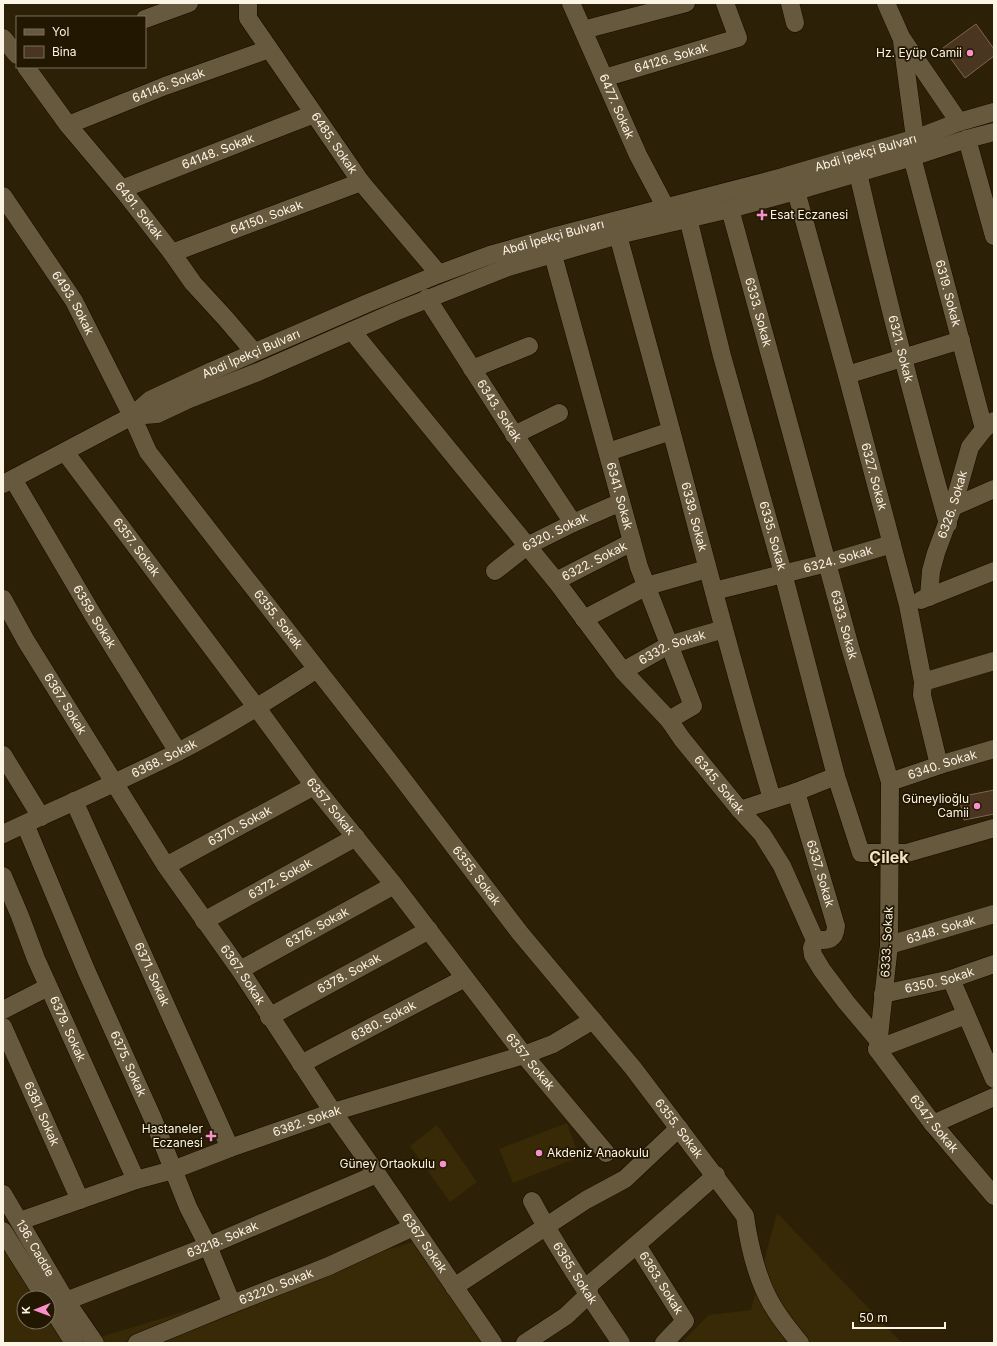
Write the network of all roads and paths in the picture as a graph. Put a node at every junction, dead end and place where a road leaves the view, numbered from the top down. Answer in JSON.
{"nodes":[{"id":1,"x":189,"y":3,"type":"edge"},
{"id":2,"x":248,"y":3,"type":"edge"},
{"id":3,"x":571,"y":3,"type":"edge"},
{"id":4,"x":686,"y":3,"type":"edge"},
{"id":5,"x":725,"y":3,"type":"edge"},
{"id":6,"x":790,"y":3,"type":"edge"},
{"id":7,"x":886,"y":3,"type":"edge"},
{"id":8,"x":146,"y":19,"type":"edge"},
{"id":9,"x":795,"y":22,"type":"dead end"},
{"id":10,"x":583,"y":30,"type":"junction"},
{"id":11,"x":901,"y":36,"type":"junction"},
{"id":12,"x":3,"y":38,"type":"edge"},
{"id":13,"x":269,"y":48,"type":"junction"},
{"id":14,"x":16,"y":55,"type":"edge"},
{"id":15,"x":27,"y":68,"type":"edge"},
{"id":16,"x":604,"y":78,"type":"junction"},
{"id":17,"x":994,"y":112,"type":"edge"},
{"id":18,"x":314,"y":114,"type":"junction"},
{"id":19,"x":959,"y":122,"type":"junction"},
{"id":20,"x":68,"y":125,"type":"junction"},
{"id":21,"x":994,"y":132,"type":"edge"},
{"id":22,"x":915,"y":138,"type":"junction"},
{"id":23,"x":967,"y":139,"type":"junction"},
{"id":24,"x":912,"y":157,"type":"junction"},
{"id":25,"x":858,"y":173,"type":"junction"},
{"id":26,"x":361,"y":182,"type":"junction"},
{"id":27,"x":122,"y":189,"type":"junction"},
{"id":28,"x":796,"y":191,"type":"junction"},
{"id":29,"x":3,"y":196,"type":"edge"},
{"id":30,"x":666,"y":208,"type":"junction"},
{"id":31,"x":730,"y":209,"type":"junction"},
{"id":32,"x":688,"y":218,"type":"junction"},
{"id":33,"x":618,"y":235,"type":"junction"},
{"id":34,"x":994,"y":236,"type":"edge"},
{"id":35,"x":172,"y":253,"type":"junction"},
{"id":36,"x":553,"y":255,"type":"junction"},
{"id":37,"x":439,"y":274,"type":"junction"},
{"id":38,"x":427,"y":298,"type":"junction"},
{"id":39,"x":352,"y":331,"type":"junction"},
{"id":40,"x":961,"y":340,"type":"junction"},
{"id":41,"x":529,"y":346,"type":"dead end"},
{"id":42,"x":254,"y":352,"type":"junction"},
{"id":43,"x":903,"y":359,"type":"junction"},
{"id":44,"x":472,"y":369,"type":"junction"},
{"id":45,"x":847,"y":375,"type":"junction"},
{"id":46,"x":559,"y":412,"type":"dead end"},
{"id":47,"x":132,"y":416,"type":"junction"},
{"id":48,"x":989,"y":425,"type":"edge"},
{"id":49,"x":670,"y":431,"type":"junction"},
{"id":50,"x":514,"y":435,"type":"junction"},
{"id":51,"x":65,"y":452,"type":"junction"},
{"id":52,"x":608,"y":452,"type":"junction"},
{"id":53,"x":8,"y":481,"type":"edge"},
{"id":54,"x":994,"y":488,"type":"edge"},
{"id":55,"x":621,"y":502,"type":"junction"},
{"id":56,"x":953,"y":507,"type":"junction"},
{"id":57,"x":573,"y":523,"type":"junction"},
{"id":58,"x":948,"y":524,"type":"junction"},
{"id":59,"x":632,"y":542,"type":"junction"},
{"id":60,"x":892,"y":544,"type":"junction"},
{"id":61,"x":527,"y":546,"type":"junction"},
{"id":62,"x":827,"y":563,"type":"junction"},
{"id":63,"x":707,"y":569,"type":"junction"},
{"id":64,"x":994,"y":571,"type":"edge"},
{"id":65,"x":496,"y":572,"type":"dead end"},
{"id":66,"x":783,"y":573,"type":"junction"},
{"id":67,"x":556,"y":581,"type":"junction"},
{"id":68,"x":647,"y":586,"type":"junction"},
{"id":69,"x":714,"y":591,"type":"junction"},
{"id":70,"x":929,"y":597,"type":"junction"},
{"id":71,"x":3,"y":599,"type":"edge"},
{"id":72,"x":908,"y":605,"type":"junction"},
{"id":73,"x":584,"y":619,"type":"junction"},
{"id":74,"x":724,"y":629,"type":"junction"},
{"id":75,"x":669,"y":645,"type":"junction"},
{"id":76,"x":994,"y":661,"type":"edge"},
{"id":77,"x":317,"y":669,"type":"junction"},
{"id":78,"x":623,"y":671,"type":"junction"},
{"id":79,"x":923,"y":682,"type":"junction"},
{"id":80,"x":257,"y":708,"type":"junction"},
{"id":81,"x":669,"y":720,"type":"junction"},
{"id":82,"x":994,"y":749,"type":"edge"},
{"id":83,"x":178,"y":752,"type":"junction"},
{"id":84,"x":3,"y":755,"type":"edge"},
{"id":85,"x":939,"y":765,"type":"junction"},
{"id":86,"x":836,"y":776,"type":"junction"},
{"id":87,"x":890,"y":782,"type":"junction"},
{"id":88,"x":115,"y":784,"type":"junction"},
{"id":89,"x":314,"y":786,"type":"junction"},
{"id":90,"x":796,"y":792,"type":"junction"},
{"id":91,"x":772,"y":799,"type":"junction"},
{"id":92,"x":74,"y":801,"type":"junction"},
{"id":93,"x":740,"y":810,"type":"junction"},
{"id":94,"x":41,"y":817,"type":"junction"},
{"id":95,"x":24,"y":824,"type":"junction"},
{"id":96,"x":994,"y":828,"type":"edge"},
{"id":97,"x":3,"y":834,"type":"edge"},
{"id":98,"x":356,"y":837,"type":"junction"},
{"id":99,"x":890,"y":854,"type":"junction"},
{"id":100,"x":166,"y":866,"type":"junction"},
{"id":101,"x":3,"y":876,"type":"edge"},
{"id":102,"x":394,"y":885,"type":"junction"},
{"id":103,"x":994,"y":914,"type":"edge"},
{"id":104,"x":204,"y":921,"type":"junction"},
{"id":105,"x":429,"y":930,"type":"junction"},
{"id":106,"x":815,"y":940,"type":"junction"},
{"id":107,"x":888,"y":945,"type":"junction"},
{"id":108,"x":994,"y":964,"type":"edge"},
{"id":109,"x":240,"y":970,"type":"junction"},
{"id":110,"x":465,"y":978,"type":"junction"},
{"id":111,"x":951,"y":979,"type":"junction"},
{"id":112,"x":48,"y":987,"type":"junction"},
{"id":113,"x":883,"y":994,"type":"junction"},
{"id":114,"x":3,"y":1010,"type":"edge"},
{"id":115,"x":966,"y":1015,"type":"junction"},
{"id":116,"x":269,"y":1017,"type":"junction"},
{"id":117,"x":593,"y":1020,"type":"junction"},
{"id":118,"x":3,"y":1027,"type":"edge"},
{"id":119,"x":878,"y":1044,"type":"junction"},
{"id":120,"x":524,"y":1055,"type":"junction"},
{"id":121,"x":301,"y":1064,"type":"junction"},
{"id":122,"x":994,"y":1079,"type":"edge"},
{"id":123,"x":994,"y":1097,"type":"edge"},
{"id":124,"x":332,"y":1112,"type":"junction"},
{"id":125,"x":933,"y":1124,"type":"junction"},
{"id":126,"x":679,"y":1128,"type":"junction"},
{"id":127,"x":230,"y":1148,"type":"junction"},
{"id":128,"x":606,"y":1152,"type":"dead end"},
{"id":129,"x":173,"y":1170,"type":"junction"},
{"id":130,"x":377,"y":1174,"type":"junction"},
{"id":131,"x":716,"y":1175,"type":"junction"},
{"id":132,"x":136,"y":1180,"type":"junction"},
{"id":133,"x":3,"y":1194,"type":"edge"},
{"id":134,"x":994,"y":1196,"type":"edge"},
{"id":135,"x":80,"y":1200,"type":"junction"},
{"id":136,"x":532,"y":1201,"type":"dead end"},
{"id":137,"x":20,"y":1221,"type":"junction"},
{"id":138,"x":546,"y":1226,"type":"junction"},
{"id":139,"x":413,"y":1228,"type":"junction"},
{"id":140,"x":3,"y":1231,"type":"edge"},
{"id":141,"x":637,"y":1245,"type":"junction"},
{"id":142,"x":208,"y":1246,"type":"junction"},
{"id":143,"x":454,"y":1287,"type":"junction"},
{"id":144,"x":40,"y":1290,"type":"edge"},
{"id":145,"x":588,"y":1295,"type":"junction"},
{"id":146,"x":66,"y":1301,"type":"junction"},
{"id":147,"x":232,"y":1304,"type":"junction"},
{"id":148,"x":56,"y":1315,"type":"edge"},
{"id":149,"x":74,"y":1343,"type":"edge"},
{"id":150,"x":95,"y":1343,"type":"edge"},
{"id":151,"x":137,"y":1343,"type":"edge"},
{"id":152,"x":493,"y":1343,"type":"edge"},
{"id":153,"x":525,"y":1343,"type":"edge"},
{"id":154,"x":621,"y":1343,"type":"edge"},
{"id":155,"x":664,"y":1343,"type":"edge"},
{"id":156,"x":800,"y":1343,"type":"edge"}],
"edges":[{"from":1,"to":8,"type":"street"},
{"from":2,"to":13,"type":"street","name":"6485. Sokak"},
{"from":3,"to":10,"type":"street","name":"6477. Sokak"},
{"from":4,"to":10,"type":"street"},
{"from":5,"to":16,"type":"street","name":"64126. Sokak"},
{"from":6,"to":9,"type":"street"},
{"from":7,"to":11,"type":"street"},
{"from":10,"to":16,"type":"street","name":"6477. Sokak"},
{"from":11,"to":19,"type":"street"},
{"from":11,"to":22,"type":"street"},
{"from":12,"to":14,"type":"street"},
{"from":13,"to":18,"type":"street","name":"6485. Sokak"},
{"from":13,"to":20,"type":"street","name":"64146. Sokak"},
{"from":15,"to":20,"type":"street","name":"6491. Sokak"},
{"from":16,"to":30,"type":"street","name":"6477. Sokak"},
{"from":17,"to":19,"type":"street","name":"Abdi İpekçi Bulvarı"},
{"from":18,"to":26,"type":"street","name":"6485. Sokak"},
{"from":18,"to":27,"type":"street","name":"64148. Sokak"},
{"from":19,"to":22,"type":"street","name":"Abdi İpekçi Bulvarı"},
{"from":20,"to":27,"type":"street","name":"6491. Sokak"},
{"from":21,"to":23,"type":"street","name":"Abdi İpekçi Bulvarı"},
{"from":22,"to":30,"type":"street","name":"Abdi İpekçi Bulvarı"},
{"from":23,"to":24,"type":"street","name":"Abdi İpekçi Bulvarı"},
{"from":23,"to":34,"type":"street"},
{"from":24,"to":25,"type":"street","name":"Abdi İpekçi Bulvarı"},
{"from":24,"to":40,"type":"street","name":"6319. Sokak"},
{"from":25,"to":28,"type":"street","name":"Abdi İpekçi Bulvarı"},
{"from":25,"to":43,"type":"street","name":"6321. Sokak"},
{"from":26,"to":35,"type":"street","name":"64150. Sokak"},
{"from":26,"to":37,"type":"street","name":"6485. Sokak"},
{"from":27,"to":35,"type":"street","name":"6491. Sokak"},
{"from":28,"to":31,"type":"street","name":"Abdi İpekçi Bulvarı"},
{"from":28,"to":45,"type":"street","name":"6327. Sokak"},
{"from":29,"to":47,"type":"street","name":"6493. Sokak"},
{"from":30,"to":37,"type":"street","name":"Abdi İpekçi Bulvarı"},
{"from":31,"to":32,"type":"street","name":"Abdi İpekçi Bulvarı"},
{"from":31,"to":62,"type":"street","name":"6333. Sokak"},
{"from":32,"to":33,"type":"street","name":"Abdi İpekçi Bulvarı"},
{"from":32,"to":66,"type":"street","name":"6335. Sokak"},
{"from":33,"to":36,"type":"street","name":"Abdi İpekçi Bulvarı"},
{"from":33,"to":49,"type":"street","name":"6339. Sokak"},
{"from":35,"to":42,"type":"street","name":"6491. Sokak"},
{"from":36,"to":38,"type":"street","name":"Abdi İpekçi Bulvarı"},
{"from":36,"to":52,"type":"street","name":"6341. Sokak"},
{"from":37,"to":42,"type":"street","name":"Abdi İpekçi Bulvarı"},
{"from":38,"to":39,"type":"street","name":"Abdi İpekçi Bulvarı"},
{"from":38,"to":44,"type":"street","name":"6343. Sokak"},
{"from":39,"to":47,"type":"street","name":"Abdi İpekçi Bulvarı"},
{"from":39,"to":61,"type":"street","name":"6345. Sokak"},
{"from":40,"to":43,"type":"street"},
{"from":40,"to":48,"type":"street","name":"6319. Sokak"},
{"from":41,"to":44,"type":"street"},
{"from":42,"to":47,"type":"street","name":"Abdi İpekçi Bulvarı"},
{"from":43,"to":45,"type":"street"},
{"from":43,"to":58,"type":"street","name":"6321. Sokak"},
{"from":44,"to":50,"type":"street","name":"6343. Sokak"},
{"from":45,"to":60,"type":"street","name":"6327. Sokak"},
{"from":46,"to":50,"type":"street"},
{"from":47,"to":51,"type":"street","name":"Abdi İpekçi Bulvarı"},
{"from":47,"to":77,"type":"street","name":"6355. Sokak"},
{"from":48,"to":56,"type":"street","name":"6326. Sokak"},
{"from":49,"to":52,"type":"street"},
{"from":49,"to":63,"type":"street","name":"6339. Sokak"},
{"from":50,"to":57,"type":"street","name":"6343. Sokak"},
{"from":51,"to":53,"type":"street","name":"Abdi İpekçi Bulvarı"},
{"from":51,"to":80,"type":"street","name":"6357. Sokak"},
{"from":52,"to":55,"type":"street","name":"6341. Sokak"},
{"from":53,"to":83,"type":"street","name":"6359. Sokak"},
{"from":54,"to":56,"type":"street"},
{"from":55,"to":57,"type":"street","name":"6320. Sokak"},
{"from":55,"to":59,"type":"street","name":"6341. Sokak"},
{"from":56,"to":58,"type":"street","name":"6326. Sokak"},
{"from":57,"to":61,"type":"street","name":"6320. Sokak"},
{"from":58,"to":70,"type":"street","name":"6326. Sokak"},
{"from":59,"to":67,"type":"street","name":"6322. Sokak"},
{"from":59,"to":68,"type":"street","name":"6341. Sokak"},
{"from":60,"to":62,"type":"street","name":"6324. Sokak"},
{"from":60,"to":72,"type":"street","name":"6327. Sokak"},
{"from":61,"to":65,"type":"street","name":"6320. Sokak"},
{"from":61,"to":67,"type":"street","name":"6345. Sokak"},
{"from":62,"to":66,"type":"street","name":"6324. Sokak"},
{"from":62,"to":87,"type":"street","name":"6333. Sokak"},
{"from":63,"to":68,"type":"street"},
{"from":63,"to":69,"type":"street","name":"6339. Sokak"},
{"from":64,"to":70,"type":"street"},
{"from":66,"to":69,"type":"street","name":"6324. Sokak"},
{"from":66,"to":86,"type":"street","name":"6335. Sokak"},
{"from":67,"to":73,"type":"street","name":"6345. Sokak"},
{"from":68,"to":73,"type":"street"},
{"from":68,"to":75,"type":"street","name":"6341. Sokak"},
{"from":69,"to":74,"type":"street","name":"6339. Sokak"},
{"from":70,"to":72,"type":"street"},
{"from":71,"to":88,"type":"street","name":"6367. Sokak"},
{"from":72,"to":79,"type":"street","name":"6327. Sokak"},
{"from":73,"to":78,"type":"street","name":"6345. Sokak"},
{"from":74,"to":75,"type":"street","name":"6332. Sokak"},
{"from":74,"to":91,"type":"street","name":"6339. Sokak"},
{"from":75,"to":78,"type":"street","name":"6332. Sokak"},
{"from":75,"to":81,"type":"street","name":"6341. Sokak"},
{"from":76,"to":79,"type":"street"},
{"from":77,"to":80,"type":"street","name":"6368. Sokak"},
{"from":77,"to":117,"type":"street","name":"6355. Sokak"},
{"from":78,"to":81,"type":"street","name":"6345. Sokak"},
{"from":79,"to":85,"type":"street","name":"6327. Sokak"},
{"from":80,"to":83,"type":"street","name":"6368. Sokak"},
{"from":80,"to":89,"type":"street","name":"6357. Sokak"},
{"from":81,"to":93,"type":"street","name":"6345. Sokak"},
{"from":82,"to":85,"type":"street","name":"6340. Sokak"},
{"from":83,"to":88,"type":"street","name":"6368. Sokak"},
{"from":84,"to":94,"type":"street"},
{"from":85,"to":87,"type":"street","name":"6340. Sokak"},
{"from":86,"to":90,"type":"street"},
{"from":86,"to":99,"type":"street","name":"6335. Sokak"},
{"from":87,"to":99,"type":"street","name":"6333. Sokak"},
{"from":88,"to":92,"type":"street","name":"6368. Sokak"},
{"from":88,"to":100,"type":"street","name":"6367. Sokak"},
{"from":89,"to":98,"type":"street","name":"6357. Sokak"},
{"from":89,"to":100,"type":"street","name":"6370. Sokak"},
{"from":90,"to":91,"type":"street"},
{"from":90,"to":106,"type":"street","name":"6337. Sokak"},
{"from":91,"to":93,"type":"street"},
{"from":92,"to":94,"type":"street","name":"6368. Sokak"},
{"from":92,"to":127,"type":"street","name":"6371. Sokak"},
{"from":93,"to":106,"type":"street","name":"6345. Sokak"},
{"from":94,"to":95,"type":"street","name":"6368. Sokak"},
{"from":95,"to":97,"type":"street","name":"6368. Sokak"},
{"from":95,"to":129,"type":"street","name":"6375. Sokak"},
{"from":96,"to":99,"type":"street"},
{"from":98,"to":102,"type":"street","name":"6357. Sokak"},
{"from":98,"to":104,"type":"street","name":"6372. Sokak"},
{"from":99,"to":107,"type":"street","name":"6333. Sokak"},
{"from":100,"to":104,"type":"street","name":"6367. Sokak"},
{"from":101,"to":112,"type":"street","name":"6379. Sokak"},
{"from":102,"to":105,"type":"street","name":"6357. Sokak"},
{"from":102,"to":109,"type":"street","name":"6376. Sokak"},
{"from":103,"to":107,"type":"street","name":"6348. Sokak"},
{"from":104,"to":109,"type":"street","name":"6367. Sokak"},
{"from":105,"to":110,"type":"street","name":"6357. Sokak"},
{"from":105,"to":116,"type":"street","name":"6378. Sokak"},
{"from":106,"to":119,"type":"street","name":"6345. Sokak"},
{"from":107,"to":113,"type":"street","name":"6333. Sokak"},
{"from":108,"to":111,"type":"street","name":"6350. Sokak"},
{"from":109,"to":116,"type":"street","name":"6367. Sokak"},
{"from":110,"to":120,"type":"street","name":"6357. Sokak"},
{"from":110,"to":121,"type":"street","name":"6380. Sokak"},
{"from":111,"to":113,"type":"street","name":"6350. Sokak"},
{"from":111,"to":115,"type":"street"},
{"from":112,"to":114,"type":"street"},
{"from":112,"to":132,"type":"street","name":"6379. Sokak"},
{"from":113,"to":119,"type":"street","name":"6333. Sokak"},
{"from":115,"to":119,"type":"street"},
{"from":115,"to":122,"type":"street"},
{"from":116,"to":121,"type":"street","name":"6367. Sokak"},
{"from":117,"to":120,"type":"street","name":"6382. Sokak"},
{"from":117,"to":126,"type":"street","name":"6355. Sokak"},
{"from":118,"to":135,"type":"street","name":"6381. Sokak"},
{"from":119,"to":125,"type":"street","name":"6347. Sokak"},
{"from":120,"to":124,"type":"street","name":"6382. Sokak"},
{"from":120,"to":128,"type":"street","name":"6357. Sokak"},
{"from":121,"to":124,"type":"street","name":"6367. Sokak"},
{"from":123,"to":125,"type":"street"},
{"from":124,"to":127,"type":"street","name":"6382. Sokak"},
{"from":124,"to":130,"type":"street","name":"6367. Sokak"},
{"from":125,"to":134,"type":"street","name":"6347. Sokak"},
{"from":126,"to":131,"type":"street","name":"6355. Sokak"},
{"from":126,"to":138,"type":"street"},
{"from":127,"to":129,"type":"street","name":"6382. Sokak"},
{"from":129,"to":132,"type":"street","name":"6382. Sokak"},
{"from":129,"to":142,"type":"street","name":"6375. Sokak"},
{"from":130,"to":139,"type":"street","name":"6367. Sokak"},
{"from":130,"to":142,"type":"street","name":"63218. Sokak"},
{"from":131,"to":141,"type":"street"},
{"from":131,"to":156,"type":"street","name":"6355. Sokak"},
{"from":132,"to":135,"type":"street","name":"6382. Sokak"},
{"from":133,"to":137,"type":"street","name":"136. Cadde"},
{"from":135,"to":137,"type":"street","name":"6382. Sokak"},
{"from":136,"to":138,"type":"street","name":"6365. Sokak"},
{"from":137,"to":146,"type":"street","name":"136. Cadde"},
{"from":138,"to":143,"type":"street"},
{"from":138,"to":145,"type":"street","name":"6365. Sokak"},
{"from":139,"to":143,"type":"street","name":"6367. Sokak"},
{"from":139,"to":147,"type":"street","name":"63220. Sokak"},
{"from":140,"to":144,"type":"street","name":"136. Cadde"},
{"from":141,"to":145,"type":"street"},
{"from":141,"to":155,"type":"street","name":"6363. Sokak"},
{"from":142,"to":146,"type":"street","name":"63218. Sokak"},
{"from":142,"to":147,"type":"street","name":"6375. Sokak"},
{"from":143,"to":152,"type":"street","name":"6367. Sokak"},
{"from":145,"to":153,"type":"street"},
{"from":145,"to":154,"type":"street","name":"6365. Sokak"},
{"from":146,"to":150,"type":"street","name":"136. Cadde"},
{"from":147,"to":151,"type":"street","name":"63220. Sokak"},
{"from":148,"to":149,"type":"street"}]}
